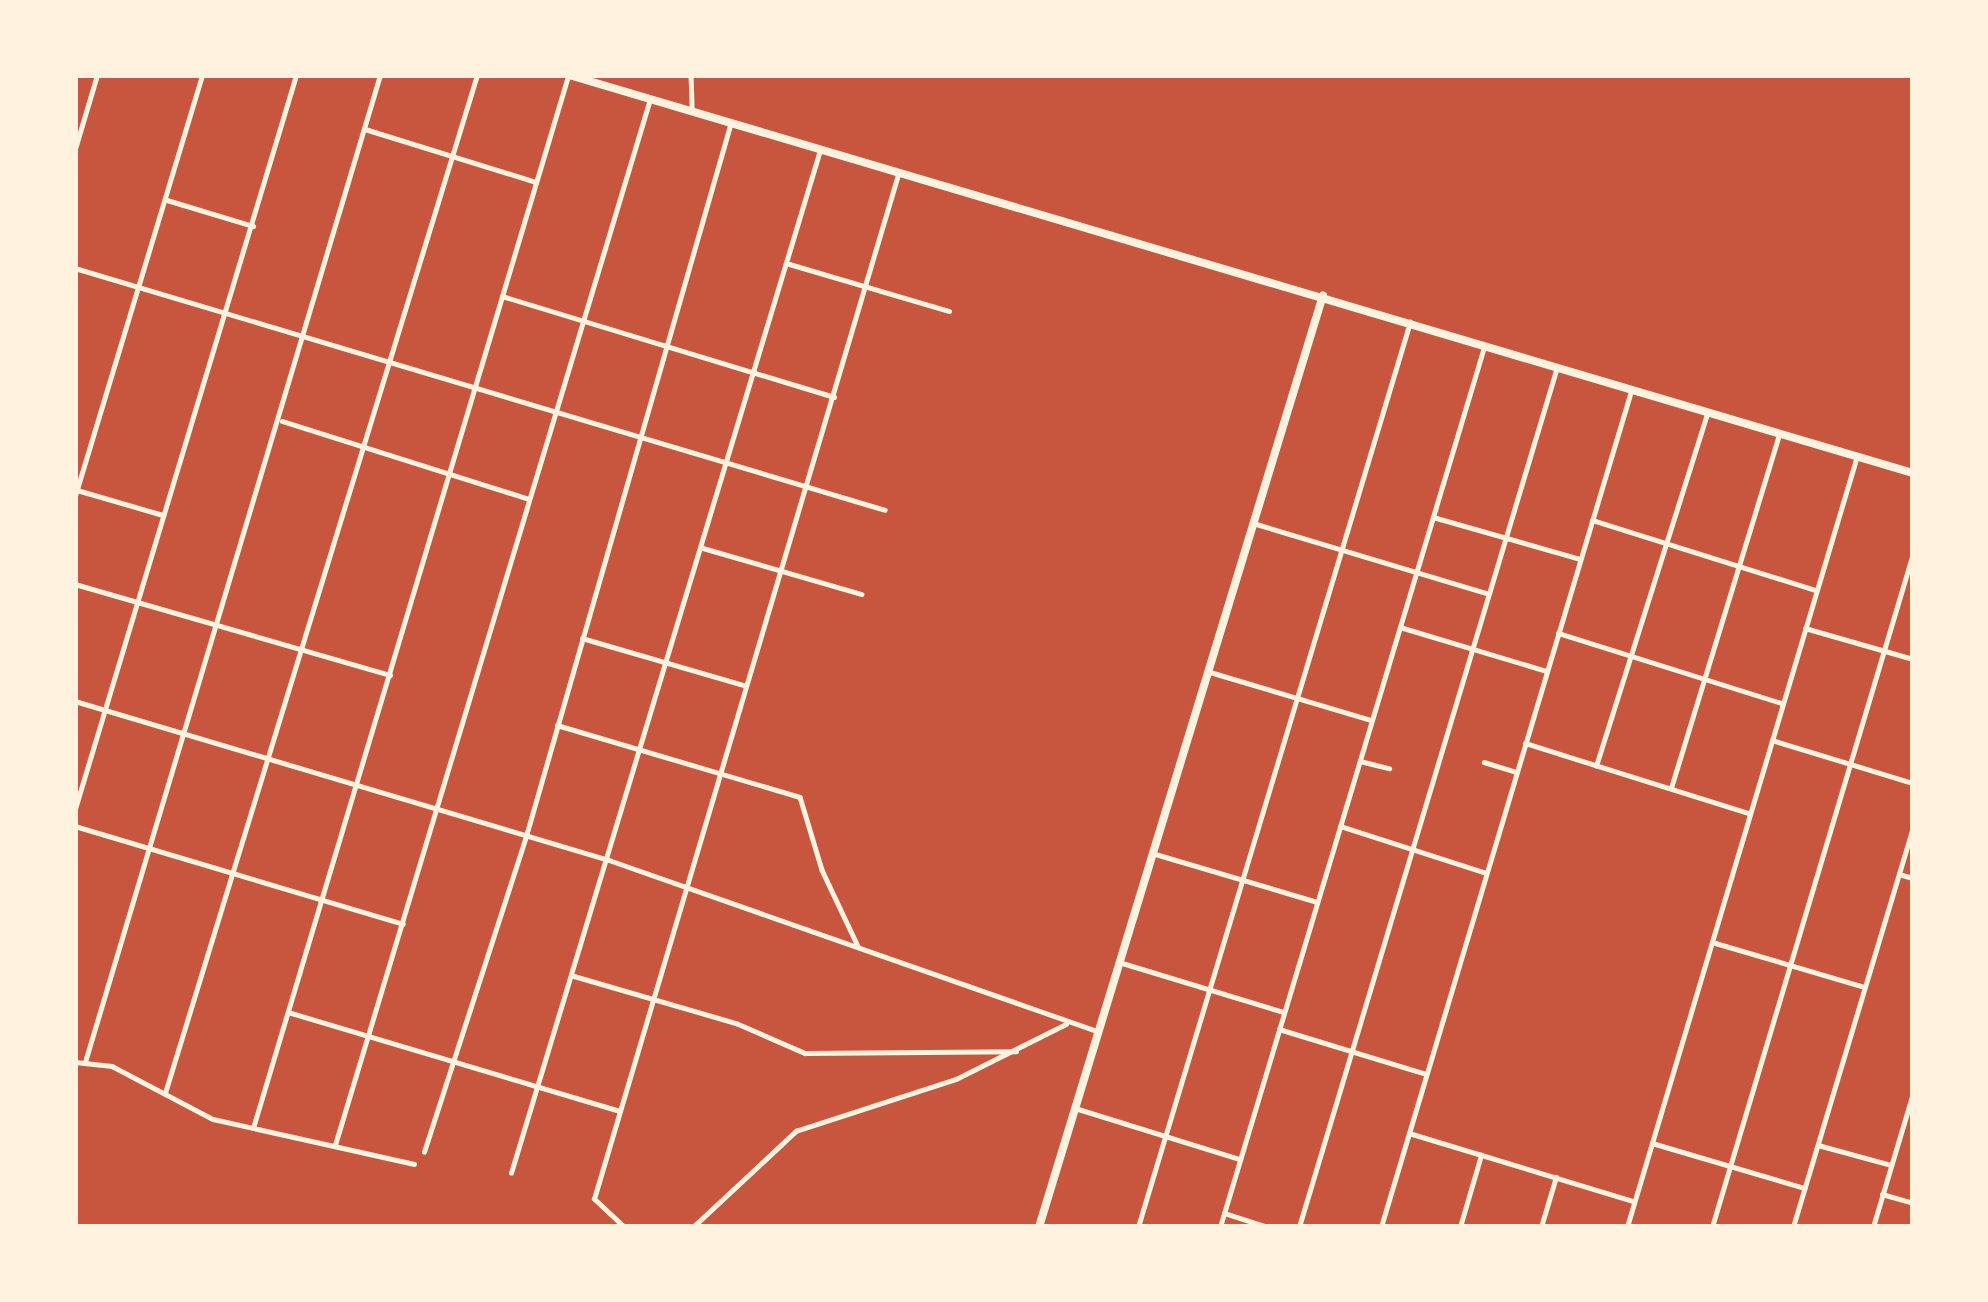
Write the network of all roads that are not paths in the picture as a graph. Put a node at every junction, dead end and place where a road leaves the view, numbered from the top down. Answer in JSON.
{"nodes":[{"id":1,"x":97,"y":75,"type":"edge"},
{"id":2,"x":202,"y":75,"type":"edge"},
{"id":3,"x":296,"y":75,"type":"edge"},
{"id":4,"x":380,"y":75,"type":"edge"},
{"id":5,"x":477,"y":75,"type":"edge"},
{"id":6,"x":569,"y":75,"type":"edge"},
{"id":7,"x":691,"y":75,"type":"edge"},
{"id":8,"x":650,"y":99,"type":"junction"},
{"id":9,"x":692,"y":110,"type":"junction"},
{"id":10,"x":79,"y":121,"type":"edge"},
{"id":11,"x":731,"y":121,"type":"junction"},
{"id":12,"x":365,"y":129,"type":"junction"},
{"id":13,"x":821,"y":146,"type":"junction"},
{"id":14,"x":75,"y":149,"type":"edge"},
{"id":15,"x":453,"y":157,"type":"junction"},
{"id":16,"x":899,"y":170,"type":"junction"},
{"id":17,"x":536,"y":182,"type":"junction"},
{"id":18,"x":164,"y":199,"type":"junction"},
{"id":19,"x":253,"y":226,"type":"junction"},
{"id":20,"x":786,"y":263,"type":"junction"},
{"id":21,"x":75,"y":268,"type":"edge"},
{"id":22,"x":139,"y":285,"type":"junction"},
{"id":23,"x":865,"y":285,"type":"junction"},
{"id":24,"x":502,"y":296,"type":"junction"},
{"id":25,"x":1323,"y":296,"type":"junction"},
{"id":26,"x":227,"y":310,"type":"junction"},
{"id":27,"x":949,"y":310,"type":"dead end"},
{"id":28,"x":582,"y":322,"type":"junction"},
{"id":29,"x":1410,"y":322,"type":"junction"},
{"id":30,"x":305,"y":333,"type":"junction"},
{"id":31,"x":1484,"y":346,"type":"junction"},
{"id":32,"x":669,"y":349,"type":"junction"},
{"id":33,"x":392,"y":359,"type":"junction"},
{"id":34,"x":1558,"y":367,"type":"junction"},
{"id":35,"x":753,"y":376,"type":"junction"},
{"id":36,"x":475,"y":386,"type":"junction"},
{"id":37,"x":1631,"y":391,"type":"junction"},
{"id":38,"x":834,"y":397,"type":"junction"},
{"id":39,"x":554,"y":410,"type":"junction"},
{"id":40,"x":1707,"y":413,"type":"junction"},
{"id":41,"x":280,"y":421,"type":"junction"},
{"id":42,"x":1779,"y":434,"type":"junction"},
{"id":43,"x":644,"y":437,"type":"junction"},
{"id":44,"x":367,"y":447,"type":"junction"},
{"id":45,"x":1857,"y":456,"type":"junction"},
{"id":46,"x":726,"y":463,"type":"junction"},
{"id":47,"x":1911,"y":470,"type":"edge"},
{"id":48,"x":449,"y":473,"type":"junction"},
{"id":49,"x":807,"y":487,"type":"junction"},
{"id":50,"x":76,"y":493,"type":"edge"},
{"id":51,"x":529,"y":499,"type":"junction"},
{"id":52,"x":885,"y":511,"type":"dead end"},
{"id":53,"x":165,"y":516,"type":"junction"},
{"id":54,"x":1432,"y":517,"type":"junction"},
{"id":55,"x":1592,"y":520,"type":"junction"},
{"id":56,"x":1252,"y":523,"type":"junction"},
{"id":57,"x":1506,"y":538,"type":"junction"},
{"id":58,"x":1666,"y":544,"type":"junction"},
{"id":59,"x":703,"y":548,"type":"junction"},
{"id":60,"x":1341,"y":550,"type":"junction"},
{"id":61,"x":1913,"y":553,"type":"edge"},
{"id":62,"x":1580,"y":559,"type":"junction"},
{"id":63,"x":1739,"y":567,"type":"junction"},
{"id":64,"x":781,"y":569,"type":"junction"},
{"id":65,"x":1416,"y":572,"type":"junction"},
{"id":66,"x":75,"y":584,"type":"edge"},
{"id":67,"x":1817,"y":590,"type":"junction"},
{"id":68,"x":861,"y":594,"type":"dead end"},
{"id":69,"x":1489,"y":594,"type":"junction"},
{"id":70,"x":138,"y":602,"type":"junction"},
{"id":71,"x":218,"y":625,"type":"junction"},
{"id":72,"x":1400,"y":627,"type":"junction"},
{"id":73,"x":1805,"y":628,"type":"junction"},
{"id":74,"x":1558,"y":633,"type":"junction"},
{"id":75,"x":582,"y":638,"type":"junction"},
{"id":76,"x":1473,"y":648,"type":"junction"},
{"id":77,"x":304,"y":650,"type":"junction"},
{"id":78,"x":1884,"y":650,"type":"junction"},
{"id":79,"x":1631,"y":656,"type":"junction"},
{"id":80,"x":1913,"y":659,"type":"edge"},
{"id":81,"x":668,"y":663,"type":"junction"},
{"id":82,"x":1547,"y":671,"type":"junction"},
{"id":83,"x":1208,"y":672,"type":"junction"},
{"id":84,"x":390,"y":675,"type":"junction"},
{"id":85,"x":1706,"y":679,"type":"junction"},
{"id":86,"x":746,"y":686,"type":"junction"},
{"id":87,"x":1297,"y":698,"type":"junction"},
{"id":88,"x":75,"y":701,"type":"edge"},
{"id":89,"x":1783,"y":704,"type":"junction"},
{"id":90,"x":105,"y":710,"type":"junction"},
{"id":91,"x":1372,"y":720,"type":"junction"},
{"id":92,"x":557,"y":725,"type":"junction"},
{"id":93,"x":185,"y":733,"type":"junction"},
{"id":94,"x":1772,"y":740,"type":"junction"},
{"id":95,"x":1525,"y":743,"type":"junction"},
{"id":96,"x":641,"y":750,"type":"junction"},
{"id":97,"x":272,"y":760,"type":"junction"},
{"id":98,"x":1360,"y":760,"type":"junction"},
{"id":99,"x":1484,"y":762,"type":"dead end"},
{"id":100,"x":1850,"y":763,"type":"junction"},
{"id":101,"x":1596,"y":766,"type":"junction"},
{"id":102,"x":1389,"y":769,"type":"dead end"},
{"id":103,"x":1516,"y":772,"type":"junction"},
{"id":104,"x":721,"y":774,"type":"junction"},
{"id":105,"x":1913,"y":783,"type":"edge"},
{"id":106,"x":356,"y":785,"type":"junction"},
{"id":107,"x":1671,"y":788,"type":"junction"},
{"id":108,"x":75,"y":809,"type":"edge"},
{"id":109,"x":438,"y":811,"type":"junction"},
{"id":110,"x":1750,"y":814,"type":"junction"},
{"id":111,"x":75,"y":826,"type":"edge"},
{"id":112,"x":1340,"y":826,"type":"junction"},
{"id":113,"x":1913,"y":828,"type":"edge"},
{"id":114,"x":526,"y":836,"type":"junction"},
{"id":115,"x":148,"y":848,"type":"junction"},
{"id":116,"x":1412,"y":850,"type":"junction"},
{"id":117,"x":1152,"y":853,"type":"junction"},
{"id":118,"x":609,"y":860,"type":"junction"},
{"id":119,"x":1486,"y":873,"type":"junction"},
{"id":120,"x":1899,"y":874,"type":"junction"},
{"id":121,"x":236,"y":875,"type":"junction"},
{"id":122,"x":1913,"y":878,"type":"edge"},
{"id":123,"x":1242,"y":880,"type":"junction"},
{"id":124,"x":688,"y":886,"type":"junction"},
{"id":125,"x":322,"y":900,"type":"junction"},
{"id":126,"x":1317,"y":902,"type":"junction"},
{"id":127,"x":403,"y":924,"type":"junction"},
{"id":128,"x":1712,"y":942,"type":"junction"},
{"id":129,"x":859,"y":949,"type":"junction"},
{"id":130,"x":1119,"y":962,"type":"junction"},
{"id":131,"x":1790,"y":964,"type":"junction"},
{"id":132,"x":574,"y":976,"type":"junction"},
{"id":133,"x":1865,"y":986,"type":"junction"},
{"id":134,"x":1209,"y":989,"type":"junction"},
{"id":135,"x":651,"y":1000,"type":"junction"},
{"id":136,"x":288,"y":1012,"type":"junction"},
{"id":137,"x":1284,"y":1012,"type":"junction"},
{"id":138,"x":1069,"y":1023,"type":"junction"},
{"id":139,"x":1279,"y":1029,"type":"junction"},
{"id":140,"x":1099,"y":1031,"type":"junction"},
{"id":141,"x":370,"y":1036,"type":"junction"},
{"id":142,"x":1016,"y":1051,"type":"junction"},
{"id":143,"x":1351,"y":1053,"type":"junction"},
{"id":144,"x":85,"y":1062,"type":"junction"},
{"id":145,"x":75,"y":1063,"type":"edge"},
{"id":146,"x":454,"y":1063,"type":"junction"},
{"id":147,"x":1426,"y":1074,"type":"junction"},
{"id":148,"x":537,"y":1087,"type":"junction"},
{"id":149,"x":165,"y":1093,"type":"junction"},
{"id":150,"x":1913,"y":1093,"type":"edge"},
{"id":151,"x":1076,"y":1108,"type":"junction"},
{"id":152,"x":620,"y":1111,"type":"junction"},
{"id":153,"x":253,"y":1128,"type":"junction"},
{"id":154,"x":1409,"y":1133,"type":"junction"},
{"id":155,"x":1166,"y":1136,"type":"junction"},
{"id":156,"x":1652,"y":1143,"type":"junction"},
{"id":157,"x":335,"y":1145,"type":"junction"},
{"id":158,"x":1818,"y":1145,"type":"junction"},
{"id":159,"x":424,"y":1152,"type":"dead end"},
{"id":160,"x":1481,"y":1155,"type":"junction"},
{"id":161,"x":1240,"y":1159,"type":"junction"},
{"id":162,"x":414,"y":1164,"type":"dead end"},
{"id":163,"x":1730,"y":1166,"type":"junction"},
{"id":164,"x":1891,"y":1166,"type":"junction"},
{"id":165,"x":511,"y":1173,"type":"dead end"},
{"id":166,"x":1556,"y":1177,"type":"junction"},
{"id":167,"x":1805,"y":1188,"type":"junction"},
{"id":168,"x":1882,"y":1194,"type":"junction"},
{"id":169,"x":1635,"y":1201,"type":"junction"},
{"id":170,"x":1913,"y":1203,"type":"edge"},
{"id":171,"x":1224,"y":1213,"type":"junction"},
{"id":172,"x":624,"y":1227,"type":"edge"},
{"id":173,"x":693,"y":1227,"type":"edge"},
{"id":174,"x":1039,"y":1227,"type":"edge"},
{"id":175,"x":1138,"y":1227,"type":"edge"},
{"id":176,"x":1220,"y":1227,"type":"edge"},
{"id":177,"x":1268,"y":1227,"type":"edge"},
{"id":178,"x":1299,"y":1227,"type":"edge"},
{"id":179,"x":1381,"y":1227,"type":"edge"},
{"id":180,"x":1460,"y":1227,"type":"edge"},
{"id":181,"x":1540,"y":1227,"type":"edge"},
{"id":182,"x":1627,"y":1227,"type":"edge"},
{"id":183,"x":1712,"y":1227,"type":"edge"},
{"id":184,"x":1793,"y":1227,"type":"edge"},
{"id":185,"x":1873,"y":1227,"type":"edge"}],
"edges":[{"from":1,"to":10,"type":"street"},
{"from":2,"to":18,"type":"street"},
{"from":3,"to":19,"type":"street"},
{"from":4,"to":12,"type":"street"},
{"from":5,"to":15,"type":"street"},
{"from":6,"to":8,"type":"main road"},
{"from":6,"to":17,"type":"street"},
{"from":7,"to":9,"type":"street"},
{"from":8,"to":9,"type":"main road"},
{"from":8,"to":28,"type":"street"},
{"from":9,"to":11,"type":"main road"},
{"from":10,"to":14,"type":"street"},
{"from":11,"to":13,"type":"main road"},
{"from":11,"to":32,"type":"street"},
{"from":12,"to":15,"type":"street"},
{"from":12,"to":30,"type":"street"},
{"from":13,"to":16,"type":"main road"},
{"from":13,"to":20,"type":"street"},
{"from":15,"to":17,"type":"street"},
{"from":15,"to":33,"type":"street"},
{"from":16,"to":23,"type":"street"},
{"from":16,"to":25,"type":"main road"},
{"from":17,"to":24,"type":"street"},
{"from":18,"to":19,"type":"street"},
{"from":18,"to":22,"type":"street"},
{"from":19,"to":26,"type":"street"},
{"from":20,"to":23,"type":"street"},
{"from":20,"to":35,"type":"street"},
{"from":21,"to":22,"type":"street"},
{"from":22,"to":26,"type":"street"},
{"from":22,"to":50,"type":"street"},
{"from":23,"to":27,"type":"street"},
{"from":23,"to":38,"type":"street"},
{"from":24,"to":28,"type":"street"},
{"from":24,"to":36,"type":"street"},
{"from":25,"to":29,"type":"main road"},
{"from":25,"to":56,"type":"main road"},
{"from":26,"to":30,"type":"street"},
{"from":26,"to":53,"type":"street"},
{"from":28,"to":32,"type":"street"},
{"from":28,"to":39,"type":"street"},
{"from":29,"to":31,"type":"main road"},
{"from":29,"to":60,"type":"street"},
{"from":30,"to":33,"type":"street"},
{"from":30,"to":41,"type":"street"},
{"from":31,"to":34,"type":"main road"},
{"from":31,"to":54,"type":"street"},
{"from":32,"to":35,"type":"street"},
{"from":32,"to":43,"type":"street"},
{"from":33,"to":36,"type":"street"},
{"from":33,"to":44,"type":"street"},
{"from":34,"to":37,"type":"main road"},
{"from":34,"to":57,"type":"street"},
{"from":35,"to":38,"type":"street"},
{"from":35,"to":46,"type":"street"},
{"from":36,"to":39,"type":"street"},
{"from":36,"to":48,"type":"street"},
{"from":37,"to":40,"type":"main road"},
{"from":37,"to":55,"type":"street"},
{"from":38,"to":49,"type":"street"},
{"from":39,"to":43,"type":"street"},
{"from":39,"to":51,"type":"street"},
{"from":40,"to":42,"type":"main road"},
{"from":40,"to":58,"type":"street"},
{"from":41,"to":44,"type":"street"},
{"from":41,"to":71,"type":"street"},
{"from":42,"to":45,"type":"main road"},
{"from":42,"to":63,"type":"street"},
{"from":43,"to":46,"type":"street"},
{"from":43,"to":75,"type":"street"},
{"from":44,"to":48,"type":"street"},
{"from":44,"to":77,"type":"street"},
{"from":45,"to":47,"type":"main road"},
{"from":45,"to":67,"type":"street"},
{"from":46,"to":49,"type":"street"},
{"from":46,"to":59,"type":"street"},
{"from":48,"to":51,"type":"street"},
{"from":48,"to":84,"type":"street"},
{"from":49,"to":52,"type":"street"},
{"from":49,"to":64,"type":"street"},
{"from":50,"to":53,"type":"street"},
{"from":51,"to":109,"type":"street"},
{"from":53,"to":70,"type":"street"},
{"from":54,"to":57,"type":"street"},
{"from":54,"to":65,"type":"street"},
{"from":55,"to":58,"type":"street"},
{"from":55,"to":62,"type":"street"},
{"from":56,"to":60,"type":"street"},
{"from":56,"to":83,"type":"main road"},
{"from":57,"to":62,"type":"street"},
{"from":57,"to":69,"type":"street"},
{"from":58,"to":63,"type":"street"},
{"from":58,"to":79,"type":"street"},
{"from":59,"to":64,"type":"street"},
{"from":59,"to":81,"type":"street"},
{"from":60,"to":65,"type":"street"},
{"from":60,"to":87,"type":"street"},
{"from":61,"to":78,"type":"street"},
{"from":62,"to":74,"type":"street"},
{"from":63,"to":67,"type":"street"},
{"from":63,"to":85,"type":"street"},
{"from":64,"to":68,"type":"street"},
{"from":64,"to":86,"type":"street"},
{"from":65,"to":69,"type":"street"},
{"from":65,"to":72,"type":"street"},
{"from":66,"to":70,"type":"street"},
{"from":67,"to":73,"type":"street"},
{"from":69,"to":76,"type":"street"},
{"from":70,"to":71,"type":"street"},
{"from":70,"to":90,"type":"street"},
{"from":71,"to":77,"type":"street"},
{"from":71,"to":93,"type":"street"},
{"from":72,"to":76,"type":"street"},
{"from":72,"to":91,"type":"street"},
{"from":73,"to":78,"type":"street"},
{"from":73,"to":89,"type":"street"},
{"from":74,"to":79,"type":"street"},
{"from":74,"to":82,"type":"street"},
{"from":75,"to":81,"type":"street"},
{"from":75,"to":92,"type":"street"},
{"from":76,"to":82,"type":"street"},
{"from":76,"to":116,"type":"street"},
{"from":77,"to":84,"type":"street"},
{"from":77,"to":97,"type":"street"},
{"from":78,"to":80,"type":"street"},
{"from":78,"to":100,"type":"street"},
{"from":79,"to":85,"type":"street"},
{"from":79,"to":101,"type":"street"},
{"from":81,"to":86,"type":"street"},
{"from":81,"to":96,"type":"street"},
{"from":82,"to":95,"type":"street"},
{"from":83,"to":87,"type":"street"},
{"from":83,"to":117,"type":"main road"},
{"from":84,"to":106,"type":"street"},
{"from":85,"to":89,"type":"street"},
{"from":85,"to":107,"type":"street"},
{"from":86,"to":104,"type":"street"},
{"from":87,"to":91,"type":"street"},
{"from":87,"to":123,"type":"street"},
{"from":88,"to":90,"type":"street"},
{"from":89,"to":94,"type":"street"},
{"from":90,"to":93,"type":"street"},
{"from":90,"to":108,"type":"street"},
{"from":91,"to":98,"type":"street"},
{"from":92,"to":96,"type":"street"},
{"from":92,"to":114,"type":"street"},
{"from":93,"to":97,"type":"street"},
{"from":93,"to":115,"type":"street"},
{"from":94,"to":100,"type":"street"},
{"from":94,"to":110,"type":"street"},
{"from":95,"to":101,"type":"street"},
{"from":95,"to":103,"type":"street"},
{"from":96,"to":104,"type":"street"},
{"from":96,"to":118,"type":"street"},
{"from":97,"to":106,"type":"street"},
{"from":97,"to":121,"type":"street"},
{"from":98,"to":102,"type":"street"},
{"from":98,"to":112,"type":"street"},
{"from":99,"to":103,"type":"street"},
{"from":100,"to":105,"type":"street"},
{"from":100,"to":131,"type":"street"},
{"from":101,"to":107,"type":"street"},
{"from":103,"to":119,"type":"street"},
{"from":104,"to":124,"type":"street"},
{"from":104,"to":129,"type":"street"},
{"from":106,"to":109,"type":"street"},
{"from":106,"to":125,"type":"street"},
{"from":107,"to":110,"type":"street"},
{"from":109,"to":114,"type":"street"},
{"from":109,"to":127,"type":"street"},
{"from":110,"to":128,"type":"street"},
{"from":111,"to":115,"type":"street"},
{"from":112,"to":116,"type":"street"},
{"from":112,"to":126,"type":"street"},
{"from":113,"to":120,"type":"street"},
{"from":114,"to":118,"type":"street"},
{"from":114,"to":146,"type":"street"},
{"from":115,"to":121,"type":"street"},
{"from":115,"to":144,"type":"street"},
{"from":116,"to":119,"type":"street"},
{"from":116,"to":143,"type":"street"},
{"from":117,"to":123,"type":"street"},
{"from":117,"to":130,"type":"main road"},
{"from":118,"to":124,"type":"street"},
{"from":118,"to":132,"type":"street"},
{"from":119,"to":147,"type":"street"},
{"from":120,"to":122,"type":"street"},
{"from":120,"to":133,"type":"street"},
{"from":121,"to":125,"type":"street"},
{"from":121,"to":149,"type":"street"},
{"from":123,"to":126,"type":"street"},
{"from":123,"to":134,"type":"street"},
{"from":124,"to":129,"type":"street"},
{"from":124,"to":135,"type":"street"},
{"from":125,"to":127,"type":"street"},
{"from":125,"to":136,"type":"street"},
{"from":126,"to":137,"type":"street"},
{"from":127,"to":141,"type":"street"},
{"from":128,"to":131,"type":"street"},
{"from":128,"to":156,"type":"street"},
{"from":129,"to":138,"type":"street"},
{"from":130,"to":134,"type":"street"},
{"from":130,"to":140,"type":"main road"},
{"from":131,"to":133,"type":"street"},
{"from":131,"to":163,"type":"street"},
{"from":132,"to":135,"type":"street"},
{"from":132,"to":148,"type":"street"},
{"from":133,"to":158,"type":"street"},
{"from":134,"to":137,"type":"street"},
{"from":134,"to":155,"type":"street"},
{"from":135,"to":142,"type":"street"},
{"from":135,"to":152,"type":"street"},
{"from":136,"to":141,"type":"street"},
{"from":136,"to":153,"type":"street"},
{"from":137,"to":139,"type":"street"},
{"from":138,"to":140,"type":"street"},
{"from":138,"to":142,"type":"street"},
{"from":139,"to":143,"type":"street"},
{"from":139,"to":161,"type":"street"},
{"from":140,"to":151,"type":"main road"},
{"from":141,"to":146,"type":"street"},
{"from":141,"to":157,"type":"street"},
{"from":142,"to":173,"type":"street"},
{"from":143,"to":147,"type":"street"},
{"from":143,"to":178,"type":"street"},
{"from":144,"to":145,"type":"street"},
{"from":144,"to":149,"type":"street"},
{"from":146,"to":148,"type":"street"},
{"from":146,"to":159,"type":"street"},
{"from":147,"to":154,"type":"street"},
{"from":148,"to":152,"type":"street"},
{"from":148,"to":165,"type":"street"},
{"from":149,"to":153,"type":"street"},
{"from":150,"to":164,"type":"street"},
{"from":151,"to":155,"type":"street"},
{"from":151,"to":174,"type":"main road"},
{"from":152,"to":172,"type":"street"},
{"from":153,"to":157,"type":"street"},
{"from":154,"to":160,"type":"street"},
{"from":154,"to":179,"type":"street"},
{"from":155,"to":161,"type":"street"},
{"from":155,"to":175,"type":"street"},
{"from":156,"to":163,"type":"street"},
{"from":156,"to":169,"type":"street"},
{"from":157,"to":162,"type":"street"},
{"from":158,"to":164,"type":"street"},
{"from":158,"to":167,"type":"street"},
{"from":160,"to":166,"type":"street"},
{"from":160,"to":180,"type":"street"},
{"from":161,"to":171,"type":"street"},
{"from":163,"to":167,"type":"street"},
{"from":163,"to":183,"type":"street"},
{"from":164,"to":168,"type":"street"},
{"from":166,"to":169,"type":"street"},
{"from":166,"to":181,"type":"street"},
{"from":167,"to":184,"type":"street"},
{"from":168,"to":170,"type":"street"},
{"from":168,"to":185,"type":"street"},
{"from":169,"to":182,"type":"street"},
{"from":171,"to":176,"type":"street"},
{"from":171,"to":177,"type":"street"}]}
